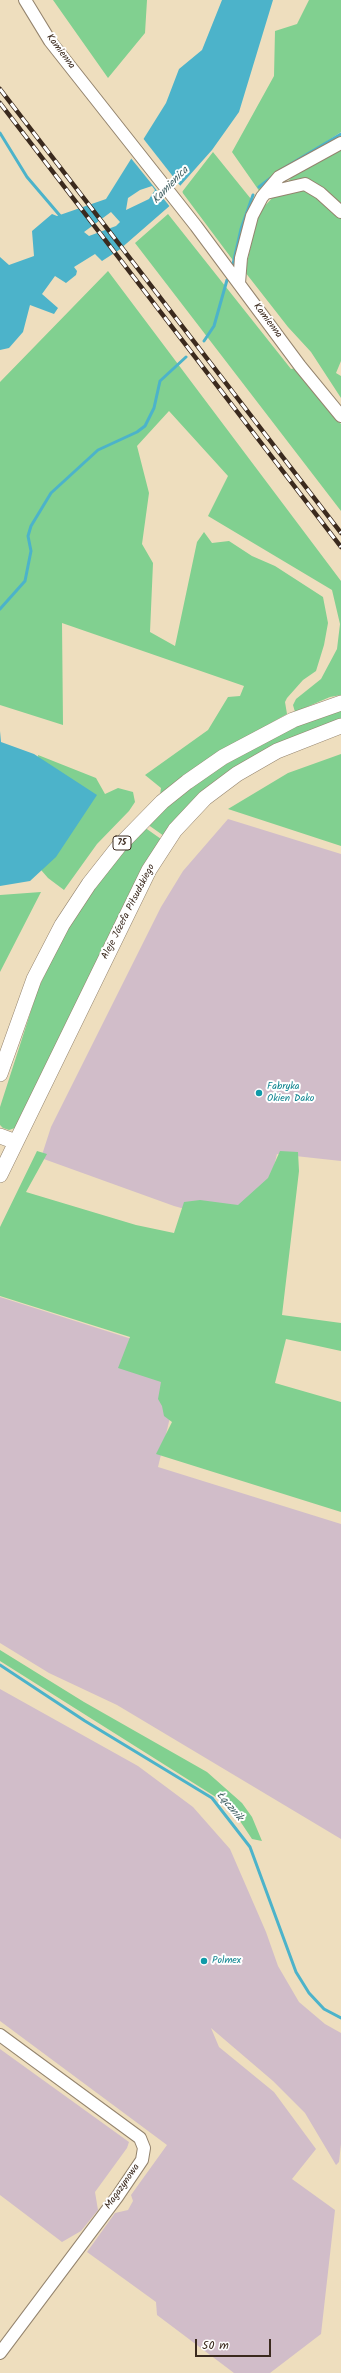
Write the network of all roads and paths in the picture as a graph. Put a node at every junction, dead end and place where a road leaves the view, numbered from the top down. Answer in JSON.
{"nodes":[{"id":1,"x":25,"y":0,"type":"edge"},
{"id":2,"x":341,"y":143,"type":"edge"},
{"id":3,"x":266,"y":193,"type":"junction"},
{"id":4,"x":341,"y":212,"type":"edge"},
{"id":5,"x":239,"y":283,"type":"junction"},
{"id":6,"x":341,"y":416,"type":"edge"},
{"id":7,"x":341,"y":703,"type":"edge"},
{"id":8,"x":341,"y":726,"type":"edge"},
{"id":9,"x":0,"y":1074,"type":"edge"},
{"id":10,"x":0,"y":1136,"type":"edge"},
{"id":11,"x":16,"y":1142,"type":"junction"},
{"id":12,"x":0,"y":1175,"type":"edge"},
{"id":13,"x":0,"y":2035,"type":"edge"},
{"id":14,"x":0,"y":2353,"type":"edge"}],
"edges":[{"from":1,"to":5,"type":"street","name":"Kamienna"},
{"from":2,"to":3,"type":"street"},
{"from":3,"to":4,"type":"street"},
{"from":3,"to":5,"type":"street"},
{"from":5,"to":6,"type":"street","name":"Kamienna"},
{"from":7,"to":9,"type":"main road","number":"75"},
{"from":8,"to":11,"type":"main road","name":"Aleje Józefa Piłsudskiego"},
{"from":10,"to":11,"type":"main road"},
{"from":11,"to":12,"type":"main road","name":"Aleje Józefa Piłsudskiego"},
{"from":13,"to":14,"type":"street","name":"Magazynowa"}]}
